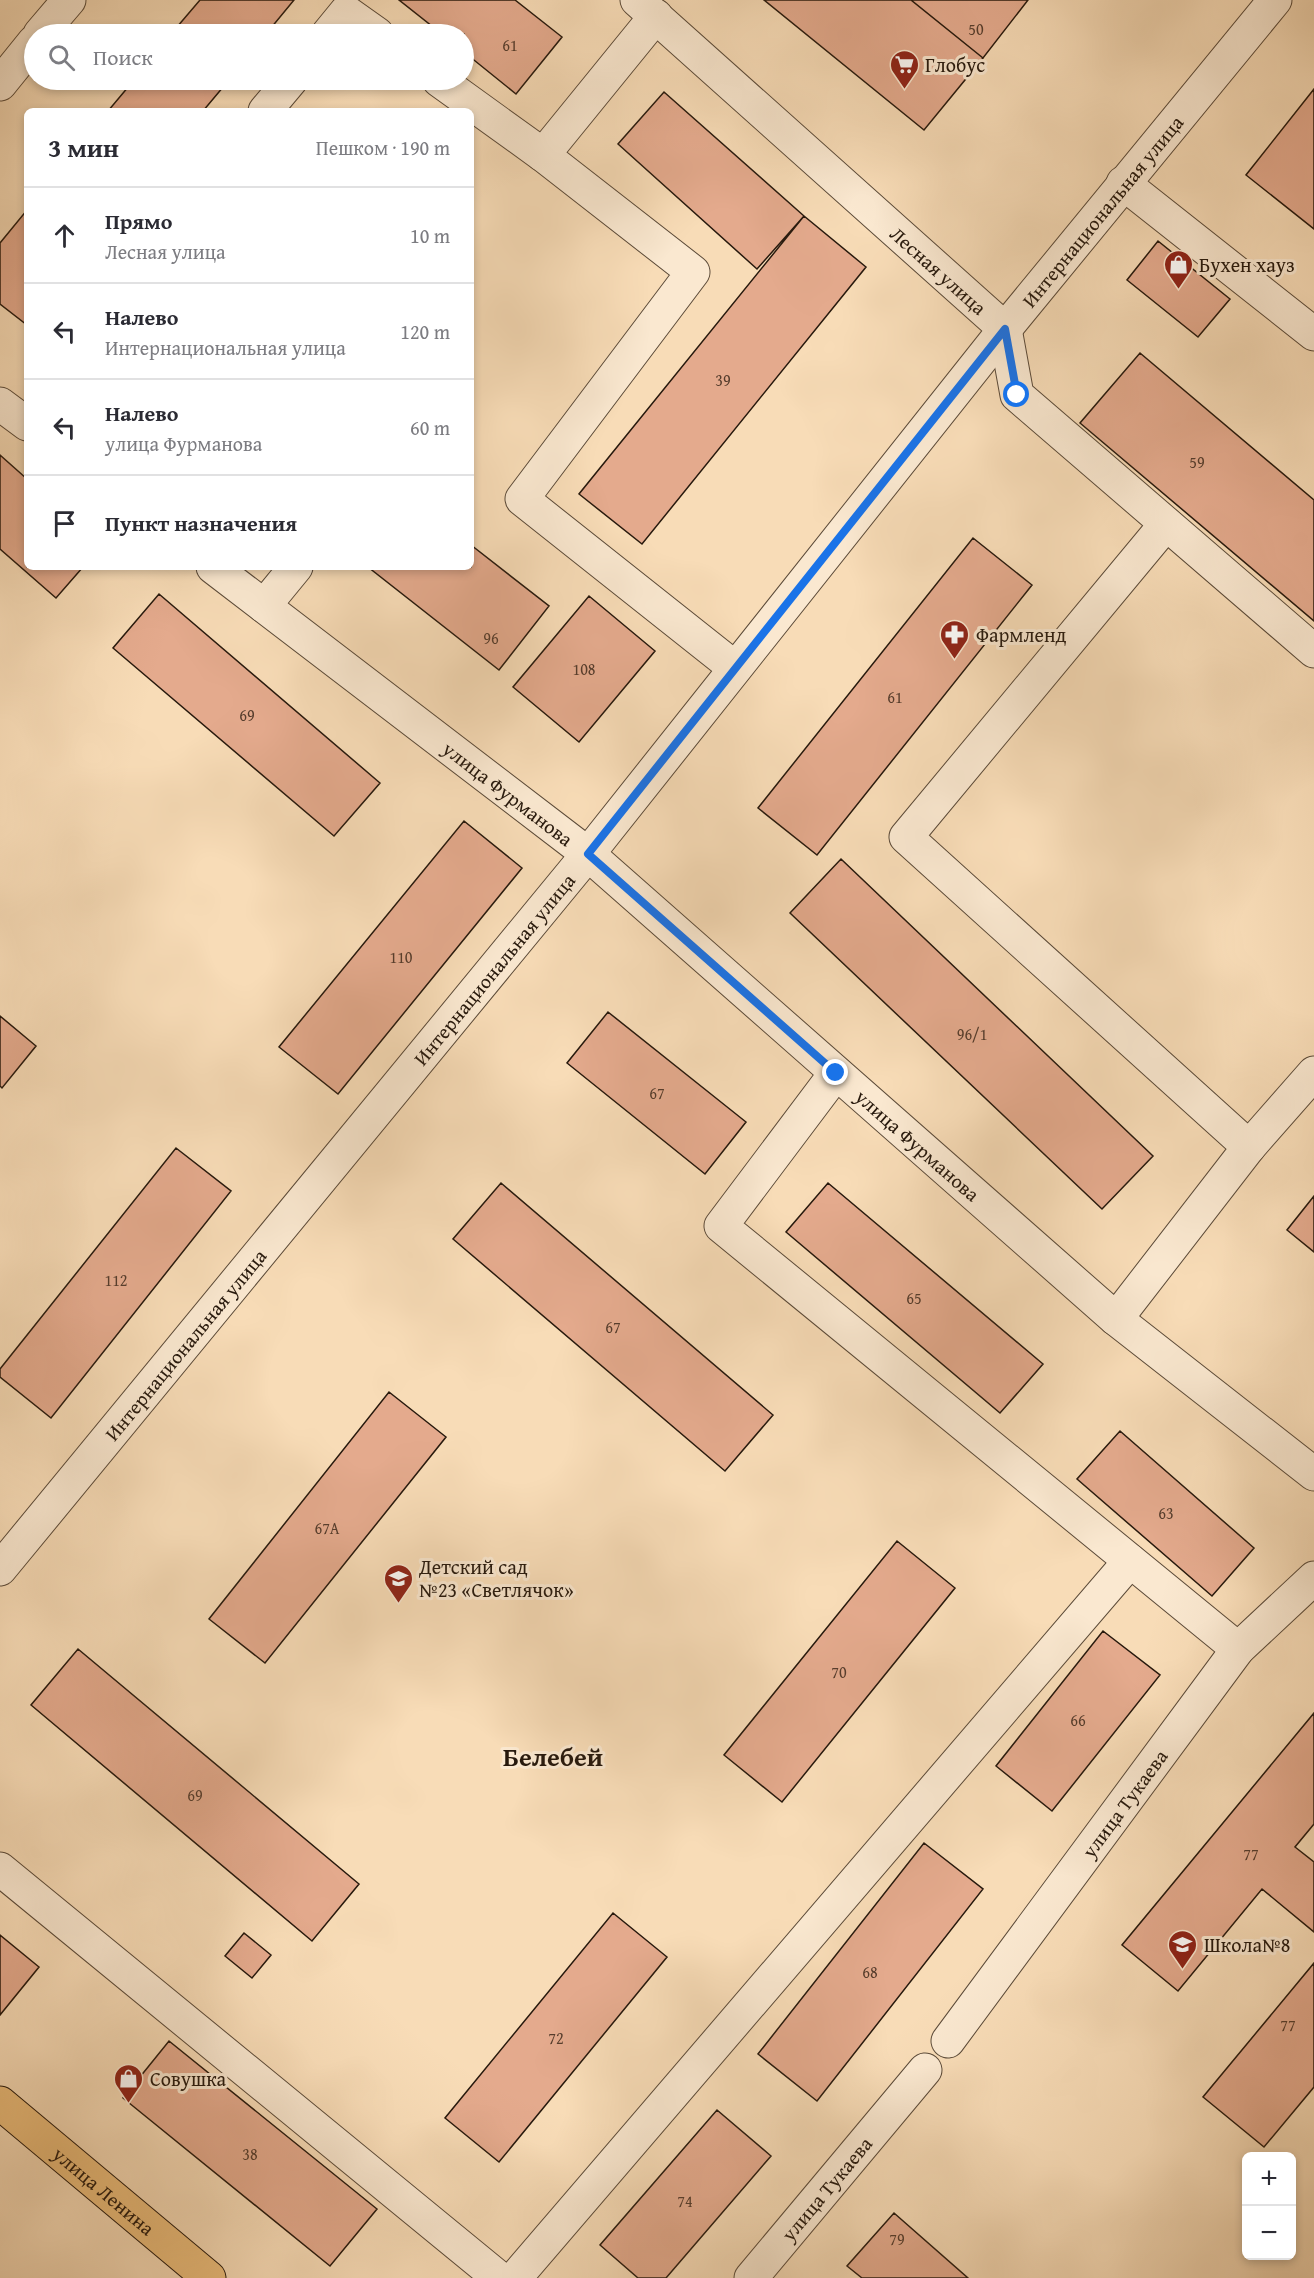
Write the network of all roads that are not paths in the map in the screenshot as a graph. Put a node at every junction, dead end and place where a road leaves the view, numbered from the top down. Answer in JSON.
{"nodes":[{"id":1,"x":69,"y":0,"type":"edge"},
{"id":2,"x":1275,"y":0,"type":"edge"},
{"id":3,"x":646,"y":8,"type":"edge"},
{"id":4,"x":49,"y":24,"type":"edge"},
{"id":5,"x":336,"y":24,"type":"edge"},
{"id":6,"x":363,"y":24,"type":"edge"},
{"id":7,"x":24,"y":54,"type":"edge"},
{"id":8,"x":0,"y":84,"type":"edge"},
{"id":9,"x":283,"y":90,"type":"edge"},
{"id":10,"x":453,"y":90,"type":"edge"},
{"id":11,"x":268,"y":108,"type":"edge"},
{"id":12,"x":543,"y":155,"type":"junction"},
{"id":13,"x":1123,"y":183,"type":"junction"},
{"id":14,"x":1005,"y":329,"type":"junction"},
{"id":15,"x":1314,"y":334,"type":"edge"},
{"id":16,"x":0,"y":404,"type":"edge"},
{"id":17,"x":24,"y":422,"type":"edge"},
{"id":18,"x":1166,"y":524,"type":"junction"},
{"id":19,"x":217,"y":570,"type":"edge"},
{"id":20,"x":294,"y":570,"type":"edge"},
{"id":21,"x":264,"y":606,"type":"junction"},
{"id":22,"x":1314,"y":651,"type":"edge"},
{"id":23,"x":735,"y":668,"type":"junction"},
{"id":24,"x":588,"y":854,"type":"junction"},
{"id":25,"x":836,"y":1073,"type":"junction"},
{"id":26,"x":1314,"y":1073,"type":"edge"},
{"id":27,"x":1249,"y":1147,"type":"junction"},
{"id":28,"x":1116,"y":1319,"type":"junction"},
{"id":29,"x":1314,"y":1474,"type":"edge"},
{"id":30,"x":1130,"y":1561,"type":"junction"},
{"id":31,"x":0,"y":1569,"type":"edge"},
{"id":32,"x":1314,"y":1578,"type":"edge"},
{"id":33,"x":1238,"y":1649,"type":"junction"},
{"id":34,"x":0,"y":1869,"type":"edge"},
{"id":35,"x":948,"y":2041,"type":"dead end"},
{"id":36,"x":925,"y":2070,"type":"dead end"},
{"id":37,"x":0,"y":2103,"type":"edge"},
{"id":38,"x":209,"y":2278,"type":"edge"},
{"id":39,"x":499,"y":2278,"type":"edge"},
{"id":40,"x":515,"y":2278,"type":"edge"},
{"id":41,"x":751,"y":2278,"type":"edge"}],
"edges":[{"from":1,"to":4,"type":"street"},
{"from":2,"to":13,"type":"street","name":"Интернациональная улица"},
{"from":3,"to":12,"type":"street"},
{"from":3,"to":14,"type":"street","name":"Лесная улица"},
{"from":5,"to":6,"type":"street"},
{"from":7,"to":8,"type":"street"},
{"from":9,"to":11,"type":"street"},
{"from":10,"to":12,"type":"street"},
{"from":12,"to":23,"type":"street"},
{"from":13,"to":14,"type":"street","name":"Интернациональная улица"},
{"from":13,"to":15,"type":"street"},
{"from":14,"to":18,"type":"street","name":"Лесная улица"},
{"from":14,"to":23,"type":"street","name":"Интернациональная улица"},
{"from":16,"to":17,"type":"street"},
{"from":18,"to":22,"type":"street","name":"Лесная улица"},
{"from":18,"to":27,"type":"street"},
{"from":19,"to":21,"type":"street","name":"улица Фурманова"},
{"from":20,"to":21,"type":"street"},
{"from":21,"to":24,"type":"street","name":"улица Фурманова"},
{"from":23,"to":24,"type":"street","name":"Интернациональная улица"},
{"from":24,"to":25,"type":"street","name":"улица Фурманова"},
{"from":24,"to":31,"type":"street","name":"Интернациональная улица"},
{"from":25,"to":28,"type":"street","name":"улица Фурманова"},
{"from":25,"to":30,"type":"street"},
{"from":26,"to":27,"type":"street"},
{"from":27,"to":28,"type":"street"},
{"from":28,"to":29,"type":"street","name":"улица Фурманова"},
{"from":30,"to":33,"type":"street"},
{"from":30,"to":40,"type":"street"},
{"from":32,"to":33,"type":"street","name":"улица Тукаева"},
{"from":33,"to":35,"type":"street","name":"улица Тукаева"},
{"from":34,"to":39,"type":"street"},
{"from":36,"to":41,"type":"street","name":"улица Тукаева"},
{"from":37,"to":38,"type":"main road","name":"улица Ленина"}]}
